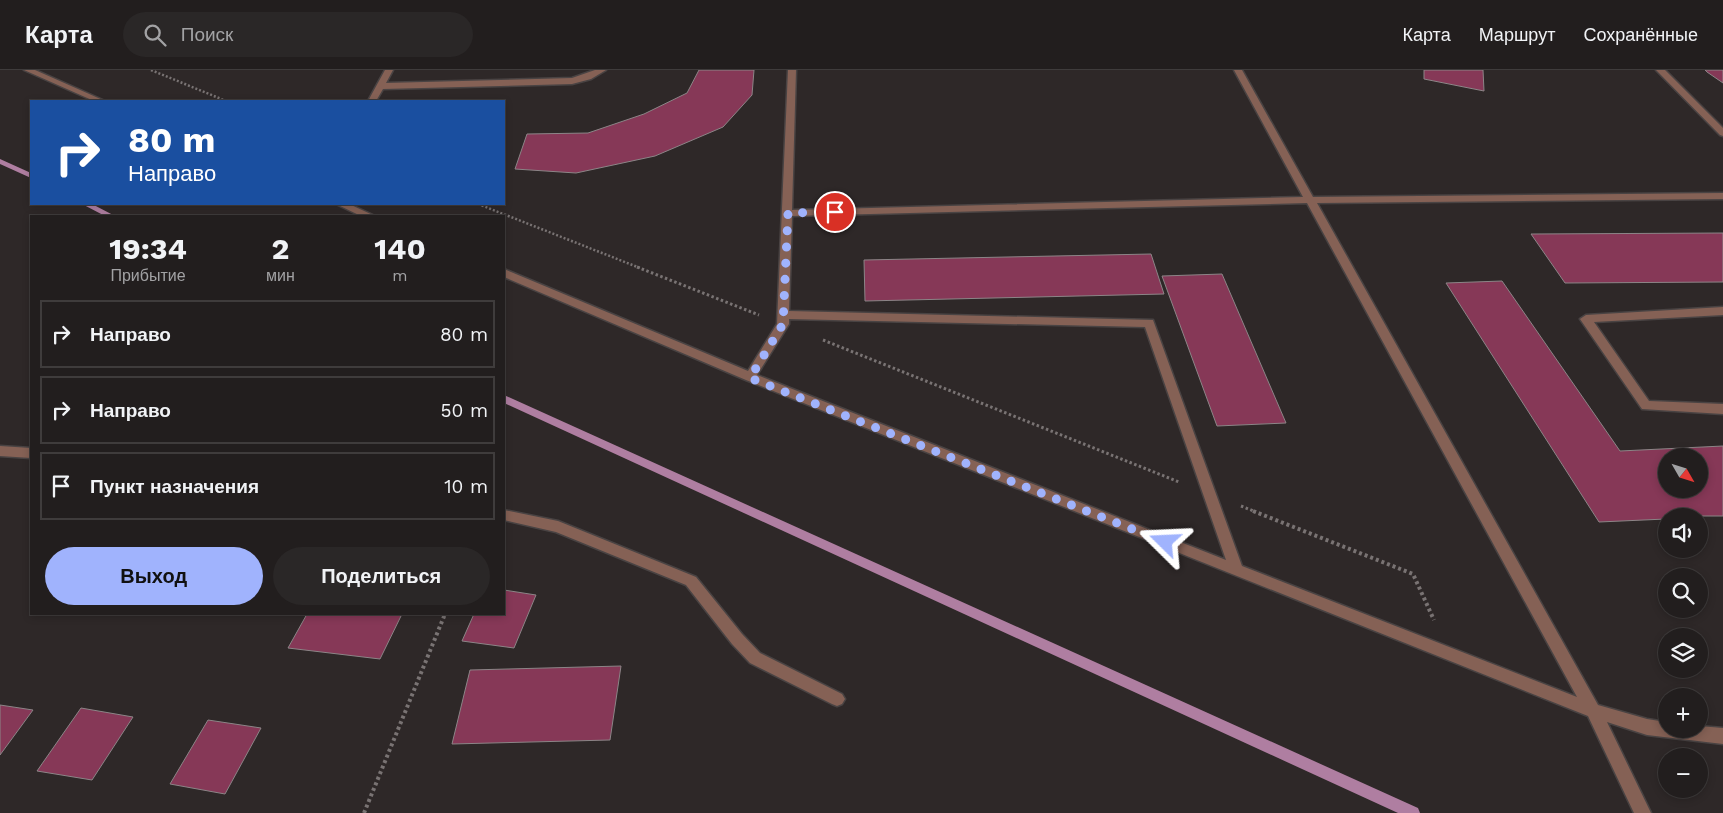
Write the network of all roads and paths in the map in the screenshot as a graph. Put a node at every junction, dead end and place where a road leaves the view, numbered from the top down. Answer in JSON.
{"nodes":[{"id":1,"x":28,"y":70,"type":"edge"},
{"id":2,"x":151,"y":70,"type":"edge"},
{"id":3,"x":389,"y":70,"type":"edge"},
{"id":4,"x":505,"y":70,"type":"edge"},
{"id":5,"x":602,"y":70,"type":"edge"},
{"id":6,"x":792,"y":70,"type":"edge"},
{"id":7,"x":1238,"y":70,"type":"edge"},
{"id":8,"x":1660,"y":70,"type":"edge"},
{"id":9,"x":500,"y":83,"type":"junction"},
{"id":10,"x":380,"y":86,"type":"junction"},
{"id":11,"x":99,"y":100,"type":"edge"},
{"id":12,"x":224,"y":100,"type":"edge"},
{"id":13,"x":373,"y":100,"type":"edge"},
{"id":14,"x":1723,"y":133,"type":"edge"},
{"id":15,"x":1723,"y":196,"type":"edge"},
{"id":16,"x":1310,"y":200,"type":"junction"},
{"id":17,"x":343,"y":205,"type":"edge"},
{"id":18,"x":481,"y":205,"type":"edge"},
{"id":19,"x":788,"y":213,"type":"junction"},
{"id":20,"x":368,"y":215,"type":"edge"},
{"id":21,"x":505,"y":273,"type":"edge"},
{"id":22,"x":1723,"y":311,"type":"edge"},
{"id":23,"x":783,"y":320,"type":"junction"},
{"id":24,"x":750,"y":378,"type":"junction"},
{"id":25,"x":1723,"y":409,"type":"edge"},
{"id":26,"x":0,"y":451,"type":"edge"},
{"id":27,"x":30,"y":453,"type":"edge"},
{"id":28,"x":1210,"y":494,"type":"junction"},
{"id":29,"x":505,"y":515,"type":"edge"},
{"id":30,"x":1237,"y":570,"type":"junction"},
{"id":31,"x":445,"y":615,"type":"edge"},
{"id":32,"x":1450,"y":654,"type":"junction"},
{"id":33,"x":836,"y":699,"type":"dead end"},
{"id":34,"x":1593,"y":711,"type":"junction"},
{"id":35,"x":1723,"y":736,"type":"edge"},
{"id":36,"x":364,"y":813,"type":"edge"},
{"id":37,"x":1643,"y":813,"type":"edge"}],
"edges":[{"from":1,"to":11,"type":"street"},
{"from":2,"to":12,"type":"path"},
{"from":3,"to":10,"type":"street"},
{"from":4,"to":9,"type":"street"},
{"from":5,"to":9,"type":"street"},
{"from":6,"to":19,"type":"street"},
{"from":7,"to":16,"type":"street"},
{"from":8,"to":14,"type":"street"},
{"from":9,"to":10,"type":"street"},
{"from":10,"to":13,"type":"street"},
{"from":15,"to":16,"type":"street"},
{"from":16,"to":19,"type":"street"},
{"from":16,"to":34,"type":"street"},
{"from":17,"to":20,"type":"street"},
{"from":18,"to":23,"type":"path"},
{"from":19,"to":23,"type":"street"},
{"from":21,"to":24,"type":"street"},
{"from":22,"to":25,"type":"street"},
{"from":23,"to":24,"type":"street"},
{"from":23,"to":28,"type":"path"},
{"from":23,"to":28,"type":"street"},
{"from":24,"to":30,"type":"street"},
{"from":26,"to":27,"type":"street"},
{"from":28,"to":30,"type":"street"},
{"from":28,"to":32,"type":"path"},
{"from":29,"to":33,"type":"street"},
{"from":30,"to":32,"type":"street"},
{"from":31,"to":36,"type":"path"},
{"from":32,"to":34,"type":"street"},
{"from":34,"to":35,"type":"street"},
{"from":34,"to":37,"type":"street"}]}
